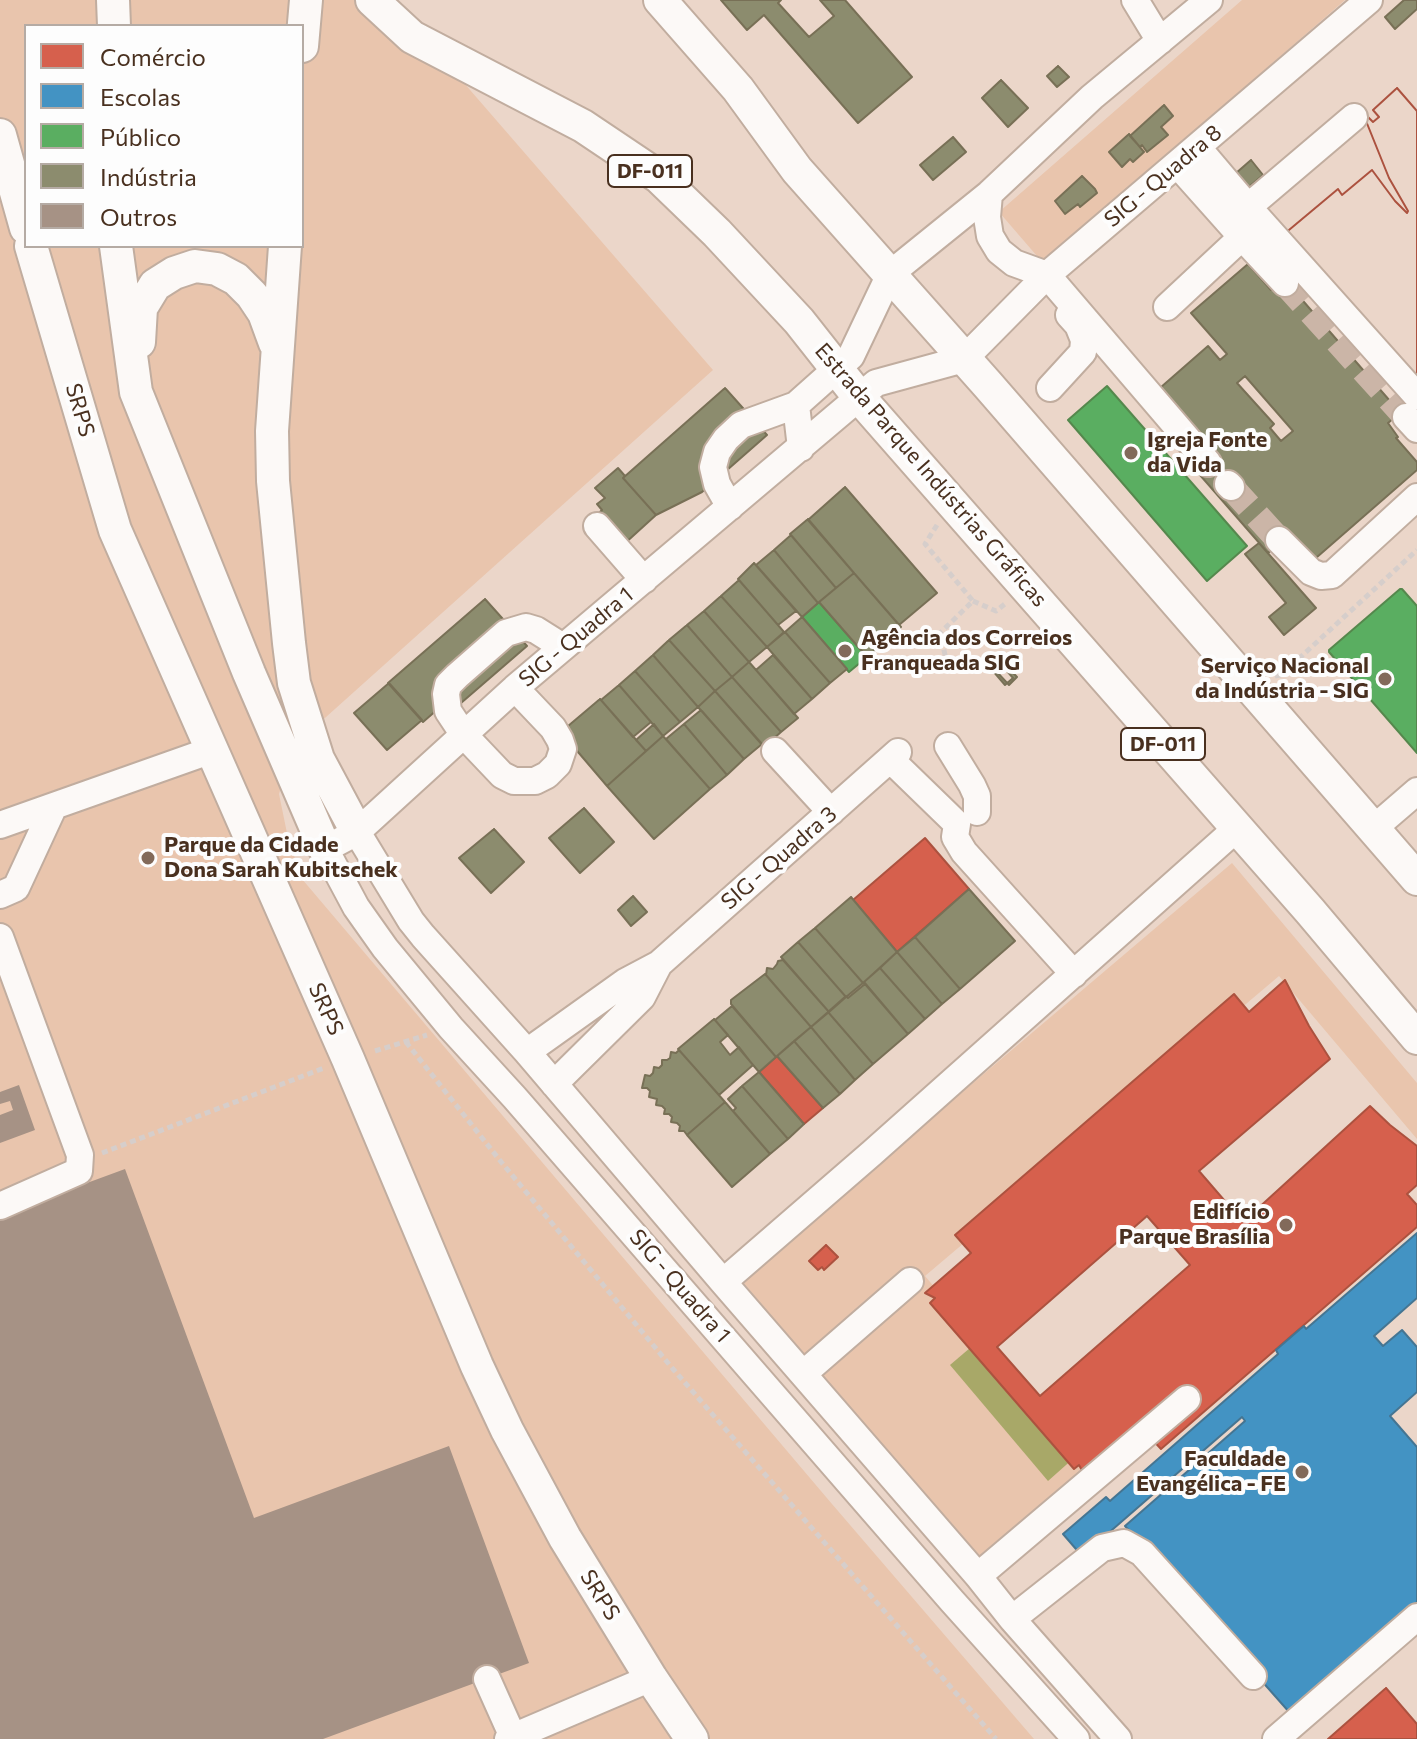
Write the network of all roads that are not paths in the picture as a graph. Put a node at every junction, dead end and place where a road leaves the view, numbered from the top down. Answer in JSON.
{"nodes":[{"id":1,"x":306,"y":0,"type":"edge"},
{"id":2,"x":372,"y":0,"type":"edge"},
{"id":3,"x":660,"y":0,"type":"edge"},
{"id":4,"x":1135,"y":0,"type":"edge"},
{"id":5,"x":1209,"y":0,"type":"edge"},
{"id":6,"x":1369,"y":0,"type":"edge"},
{"id":7,"x":304,"y":24,"type":"edge"},
{"id":8,"x":1160,"y":41,"type":"junction"},
{"id":9,"x":1354,"y":117,"type":"dead end"},
{"id":10,"x":0,"y":135,"type":"edge"},
{"id":11,"x":1188,"y":156,"type":"junction"},
{"id":12,"x":989,"y":194,"type":"junction"},
{"id":13,"x":1248,"y":207,"type":"junction"},
{"id":14,"x":24,"y":221,"type":"edge"},
{"id":15,"x":1242,"y":237,"type":"junction"},
{"id":16,"x":32,"y":248,"type":"edge"},
{"id":17,"x":116,"y":248,"type":"edge"},
{"id":18,"x":285,"y":248,"type":"edge"},
{"id":19,"x":890,"y":274,"type":"junction"},
{"id":20,"x":1044,"y":279,"type":"junction"},
{"id":21,"x":1285,"y":283,"type":"tunnel mouth"},
{"id":22,"x":1167,"y":307,"type":"dead end"},
{"id":23,"x":278,"y":350,"type":"junction"},
{"id":24,"x":964,"y":359,"type":"junction"},
{"id":25,"x":837,"y":369,"type":"junction"},
{"id":26,"x":1050,"y":388,"type":"dead end"},
{"id":27,"x":868,"y":390,"type":"junction"},
{"id":28,"x":136,"y":392,"type":"junction"},
{"id":29,"x":796,"y":405,"type":"junction"},
{"id":30,"x":1413,"y":414,"type":"edge"},
{"id":31,"x":801,"y":448,"type":"junction"},
{"id":32,"x":1208,"y":463,"type":"dead end"},
{"id":33,"x":1417,"y":497,"type":"edge"},
{"id":34,"x":730,"y":507,"type":"junction"},
{"id":35,"x":597,"y":526,"type":"dead end"},
{"id":36,"x":1279,"y":540,"type":"tunnel mouth"},
{"id":37,"x":644,"y":580,"type":"junction"},
{"id":38,"x":563,"y":647,"type":"junction"},
{"id":39,"x":515,"y":688,"type":"junction"},
{"id":40,"x":464,"y":735,"type":"junction"},
{"id":41,"x":948,"y":746,"type":"dead end"},
{"id":42,"x":212,"y":750,"type":"junction"},
{"id":43,"x":775,"y":751,"type":"dead end"},
{"id":44,"x":1417,"y":791,"type":"edge"},
{"id":45,"x":54,"y":806,"type":"junction"},
{"id":46,"x":831,"y":812,"type":"junction"},
{"id":47,"x":977,"y":812,"type":"dead end"},
{"id":48,"x":0,"y":825,"type":"edge"},
{"id":49,"x":1236,"y":829,"type":"junction"},
{"id":50,"x":1373,"y":829,"type":"junction"},
{"id":51,"x":357,"y":832,"type":"junction"},
{"id":52,"x":325,"y":849,"type":"junction"},
{"id":53,"x":1417,"y":879,"type":"edge"},
{"id":54,"x":0,"y":895,"type":"edge"},
{"id":55,"x":0,"y":937,"type":"edge"},
{"id":56,"x":659,"y":964,"type":"junction"},
{"id":57,"x":1074,"y":974,"type":"junction"},
{"id":58,"x":1417,"y":1038,"type":"edge"},
{"id":59,"x":527,"y":1052,"type":"junction"},
{"id":60,"x":554,"y":1084,"type":"junction"},
{"id":61,"x":0,"y":1206,"type":"edge"},
{"id":62,"x":910,"y":1281,"type":"dead end"},
{"id":63,"x":723,"y":1282,"type":"junction"},
{"id":64,"x":803,"y":1374,"type":"junction"},
{"id":65,"x":1187,"y":1399,"type":"dead end"},
{"id":66,"x":978,"y":1576,"type":"junction"},
{"id":67,"x":1417,"y":1617,"type":"edge"},
{"id":68,"x":1012,"y":1619,"type":"junction"},
{"id":69,"x":1253,"y":1676,"type":"dead end"},
{"id":70,"x":651,"y":1678,"type":"junction"},
{"id":71,"x":487,"y":1679,"type":"dead end"},
{"id":72,"x":511,"y":1738,"type":"edge"},
{"id":73,"x":692,"y":1739,"type":"edge"},
{"id":74,"x":1076,"y":1739,"type":"edge"},
{"id":75,"x":1118,"y":1739,"type":"edge"},
{"id":76,"x":1276,"y":1739,"type":"edge"}],
"edges":[{"from":1,"to":7,"type":"main road"},
{"from":2,"to":25,"type":"main road","name":"Estrada Parque Indústrias Gráficas","number":"DF-011"},
{"from":3,"to":19,"type":"main road"},
{"from":4,"to":8,"type":"street"},
{"from":5,"to":8,"type":"street"},
{"from":6,"to":11,"type":"street","name":"SIG - Quadra 8"},
{"from":8,"to":12,"type":"street"},
{"from":9,"to":13,"type":"street"},
{"from":10,"to":14,"type":"main road"},
{"from":11,"to":13,"type":"street"},
{"from":11,"to":15,"type":"street"},
{"from":11,"to":20,"type":"street","name":"SIG - Quadra 8"},
{"from":12,"to":19,"type":"street"},
{"from":12,"to":20,"type":"street"},
{"from":13,"to":30,"type":"street"},
{"from":15,"to":21,"type":"street"},
{"from":15,"to":22,"type":"street"},
{"from":16,"to":42,"type":"main road","name":"SRPS"},
{"from":17,"to":28,"type":"main road"},
{"from":18,"to":23,"type":"main road"},
{"from":19,"to":24,"type":"main road"},
{"from":19,"to":25,"type":"street"},
{"from":20,"to":24,"type":"street","name":"SIG - Quadra 8"},
{"from":20,"to":26,"type":"street"},
{"from":20,"to":32,"type":"street"},
{"from":23,"to":28,"type":"main road"},
{"from":23,"to":51,"type":"main road"},
{"from":24,"to":27,"type":"street"},
{"from":24,"to":50,"type":"main road"},
{"from":25,"to":27,"type":"main road","name":"Estrada Parque Indústrias Gráficas","number":"DF-011"},
{"from":25,"to":29,"type":"street"},
{"from":27,"to":31,"type":"street","name":"SIG - Quadra 1"},
{"from":27,"to":49,"type":"main road","name":"Estrada Parque Indústrias Gráficas","number":"DF-011"},
{"from":28,"to":52,"type":"main road"},
{"from":29,"to":31,"type":"street"},
{"from":29,"to":34,"type":"street"},
{"from":31,"to":34,"type":"street","name":"SIG - Quadra 1"},
{"from":33,"to":36,"type":"street"},
{"from":34,"to":37,"type":"street","name":"SIG - Quadra 1"},
{"from":35,"to":37,"type":"street"},
{"from":37,"to":38,"type":"street","name":"SIG - Quadra 1"},
{"from":38,"to":39,"type":"street","name":"SIG - Quadra 1"},
{"from":38,"to":40,"type":"street"},
{"from":39,"to":40,"type":"street","name":"SIG - Quadra 1"},
{"from":39,"to":40,"type":"street"},
{"from":40,"to":51,"type":"street","name":"SIG - Quadra 1"},
{"from":41,"to":47,"type":"street"},
{"from":42,"to":45,"type":"street"},
{"from":42,"to":70,"type":"main road","name":"SRPS"},
{"from":43,"to":46,"type":"street"},
{"from":44,"to":50,"type":"street"},
{"from":45,"to":48,"type":"street"},
{"from":45,"to":54,"type":"street"},
{"from":46,"to":56,"type":"street","name":"SIG - Quadra 3"},
{"from":46,"to":57,"type":"street","name":"SIG - Quadra 3"},
{"from":49,"to":57,"type":"street"},
{"from":49,"to":58,"type":"main road","name":"Estrada Parque Indústrias Gráficas","number":"DF-011"},
{"from":50,"to":53,"type":"main road"},
{"from":51,"to":52,"type":"street","name":"SIG - Quadra 1"},
{"from":51,"to":59,"type":"street","name":"SIG - Quadra 1"},
{"from":52,"to":74,"type":"street","name":"SIG - Quadra 1"},
{"from":55,"to":61,"type":"street"},
{"from":56,"to":59,"type":"street","name":"SIG - Quadra 3"},
{"from":56,"to":60,"type":"street","name":"SIG - Quadra 3"},
{"from":57,"to":63,"type":"street"},
{"from":59,"to":60,"type":"street","name":"SIG - Quadra 1"},
{"from":60,"to":63,"type":"street","name":"SIG - Quadra 1"},
{"from":62,"to":64,"type":"street"},
{"from":63,"to":64,"type":"street","name":"SIG - Quadra 1"},
{"from":64,"to":66,"type":"street","name":"SIG - Quadra 1"},
{"from":65,"to":66,"type":"street"},
{"from":66,"to":68,"type":"street","name":"SIG - Quadra 1"},
{"from":67,"to":76,"type":"street"},
{"from":68,"to":69,"type":"street"},
{"from":68,"to":75,"type":"street","name":"SIG - Quadra 1"},
{"from":70,"to":72,"type":"street"},
{"from":70,"to":73,"type":"main road","name":"SRPS"},
{"from":71,"to":72,"type":"street"}]}
